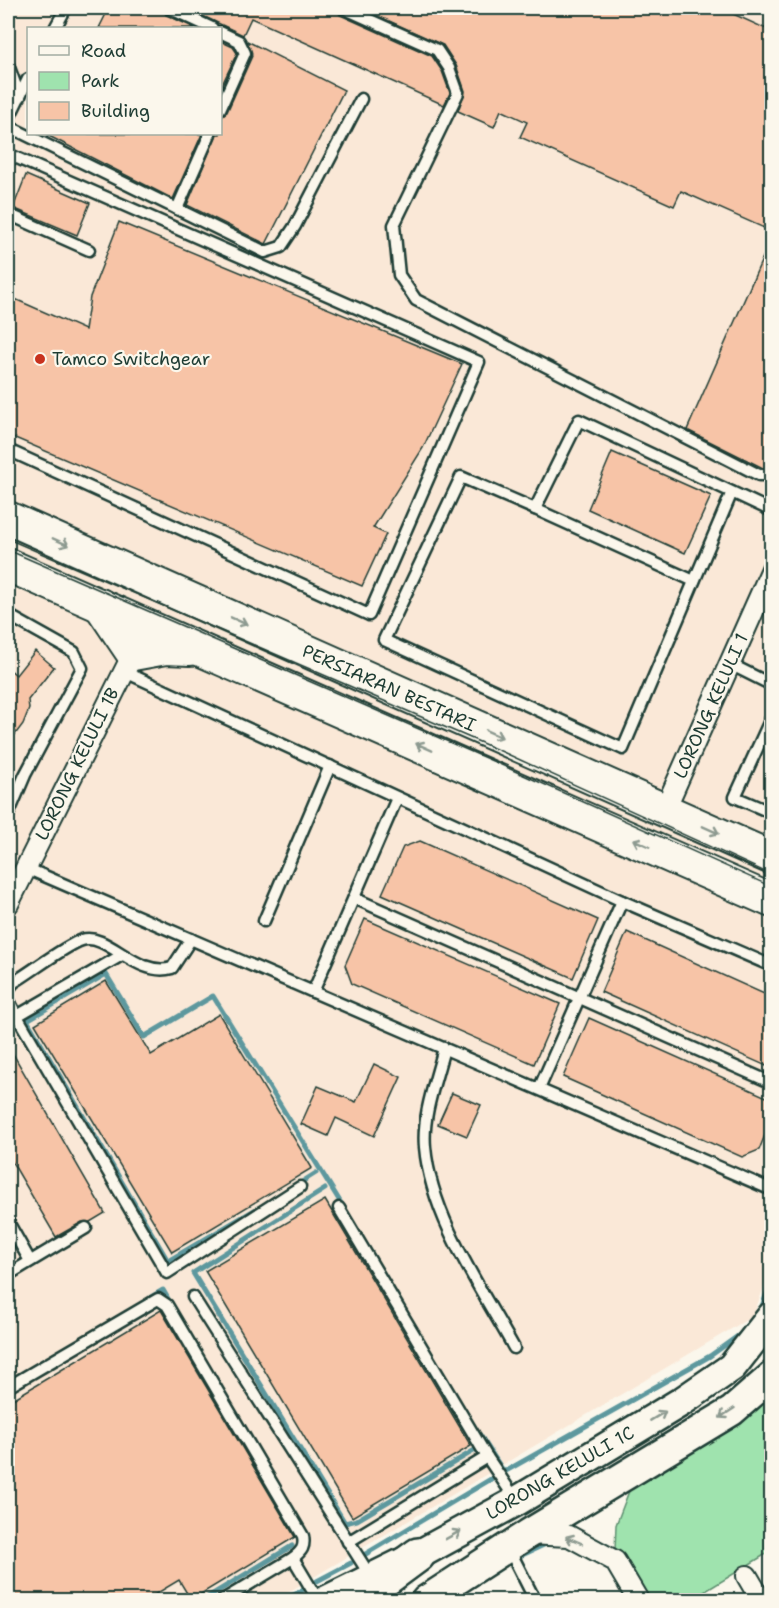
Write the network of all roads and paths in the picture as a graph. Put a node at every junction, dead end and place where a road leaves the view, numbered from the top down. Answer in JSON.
{"nodes":[{"id":1,"x":66,"y":8,"type":"edge"},
{"id":2,"x":169,"y":8,"type":"edge"},
{"id":3,"x":344,"y":8,"type":"edge"},
{"id":4,"x":56,"y":27,"type":"edge"},
{"id":5,"x":210,"y":27,"type":"edge"},
{"id":6,"x":222,"y":33,"type":"edge"},
{"id":7,"x":8,"y":65,"type":"edge"},
{"id":8,"x":27,"y":81,"type":"edge"},
{"id":9,"x":20,"y":96,"type":"junction"},
{"id":10,"x":361,"y":99,"type":"dead end"},
{"id":11,"x":222,"y":105,"type":"edge"},
{"id":12,"x":8,"y":120,"type":"edge"},
{"id":13,"x":8,"y":126,"type":"edge"},
{"id":14,"x":210,"y":135,"type":"edge"},
{"id":15,"x":8,"y":154,"type":"edge"},
{"id":16,"x":177,"y":209,"type":"junction"},
{"id":17,"x":8,"y":214,"type":"edge"},
{"id":18,"x":89,"y":250,"type":"dead end"},
{"id":19,"x":8,"y":450,"type":"edge"},
{"id":20,"x":771,"y":475,"type":"edge"},
{"id":21,"x":732,"y":492,"type":"junction"},
{"id":22,"x":535,"y":509,"type":"junction"},
{"id":23,"x":771,"y":511,"type":"edge"},
{"id":24,"x":8,"y":518,"type":"edge"},
{"id":25,"x":8,"y":565,"type":"edge"},
{"id":26,"x":771,"y":569,"type":"edge"},
{"id":27,"x":694,"y":581,"type":"junction"},
{"id":28,"x":100,"y":605,"type":"junction"},
{"id":29,"x":8,"y":615,"type":"edge"},
{"id":30,"x":147,"y":626,"type":"junction"},
{"id":31,"x":203,"y":650,"type":"junction"},
{"id":32,"x":128,"y":662,"type":"junction"},
{"id":33,"x":730,"y":664,"type":"junction"},
{"id":34,"x":771,"y":686,"type":"edge"},
{"id":35,"x":771,"y":716,"type":"edge"},
{"id":36,"x":330,"y":766,"type":"junction"},
{"id":37,"x":397,"y":798,"type":"junction"},
{"id":38,"x":665,"y":809,"type":"junction"},
{"id":39,"x":771,"y":813,"type":"edge"},
{"id":40,"x":8,"y":815,"type":"edge"},
{"id":41,"x":771,"y":858,"type":"edge"},
{"id":42,"x":26,"y":868,"type":"junction"},
{"id":43,"x":354,"y":898,"type":"junction"},
{"id":44,"x":622,"y":901,"type":"junction"},
{"id":45,"x":771,"y":901,"type":"edge"},
{"id":46,"x":8,"y":904,"type":"edge"},
{"id":47,"x":264,"y":921,"type":"dead end"},
{"id":48,"x":190,"y":939,"type":"junction"},
{"id":49,"x":122,"y":955,"type":"junction"},
{"id":50,"x":771,"y":966,"type":"edge"},
{"id":51,"x":8,"y":990,"type":"edge"},
{"id":52,"x":313,"y":992,"type":"junction"},
{"id":53,"x":579,"y":998,"type":"junction"},
{"id":54,"x":17,"y":1016,"type":"junction"},
{"id":55,"x":444,"y":1048,"type":"junction"},
{"id":56,"x":771,"y":1083,"type":"edge"},
{"id":57,"x":539,"y":1089,"type":"junction"},
{"id":58,"x":770,"y":1186,"type":"edge"},
{"id":59,"x":300,"y":1187,"type":"dead end"},
{"id":60,"x":339,"y":1208,"type":"dead end"},
{"id":61,"x":8,"y":1222,"type":"edge"},
{"id":62,"x":86,"y":1228,"type":"dead end"},
{"id":63,"x":30,"y":1261,"type":"junction"},
{"id":64,"x":11,"y":1273,"type":"dead end"},
{"id":65,"x":193,"y":1297,"type":"dead end"},
{"id":66,"x":771,"y":1316,"type":"edge"},
{"id":67,"x":514,"y":1348,"type":"dead end"},
{"id":68,"x":771,"y":1376,"type":"edge"},
{"id":69,"x":8,"y":1387,"type":"edge"},
{"id":70,"x":487,"y":1457,"type":"junction"},
{"id":71,"x":516,"y":1501,"type":"junction"},
{"id":72,"x":518,"y":1540,"type":"junction"},
{"id":73,"x":348,"y":1542,"type":"junction"},
{"id":74,"x":418,"y":1555,"type":"joint"},
{"id":75,"x":293,"y":1558,"type":"junction"},
{"id":76,"x":747,"y":1576,"type":"dead end"},
{"id":77,"x":365,"y":1590,"type":"edge"},
{"id":78,"x":223,"y":1600,"type":"edge"},
{"id":79,"x":318,"y":1600,"type":"edge"},
{"id":80,"x":327,"y":1600,"type":"edge"},
{"id":81,"x":426,"y":1600,"type":"edge"},
{"id":82,"x":535,"y":1600,"type":"edge"},
{"id":83,"x":638,"y":1600,"type":"edge"},
{"id":84,"x":761,"y":1600,"type":"edge"}],
"edges":[{"from":1,"to":4,"type":"lane"},
{"from":2,"to":5,"type":"lane"},
{"from":3,"to":20,"type":"lane"},
{"from":6,"to":11,"type":"lane"},
{"from":7,"to":9,"type":"lane"},
{"from":8,"to":9,"type":"lane"},
{"from":9,"to":12,"type":"lane"},
{"from":10,"to":16,"type":"lane"},
{"from":13,"to":16,"type":"lane"},
{"from":14,"to":16,"type":"lane"},
{"from":15,"to":19,"type":"lane"},
{"from":17,"to":18,"type":"lane"},
{"from":21,"to":22,"type":"lane"},
{"from":21,"to":23,"type":"lane"},
{"from":21,"to":27,"type":"lane"},
{"from":22,"to":27,"type":"lane"},
{"from":22,"to":27,"type":"lane"},
{"from":24,"to":38,"type":"main road","name":"PERSIARAN BESTARI","one_way":true},
{"from":25,"to":28,"type":"main road"},
{"from":26,"to":33,"type":"street","name":"LORONG KELULI 1"},
{"from":28,"to":30,"type":"main road"},
{"from":28,"to":32,"type":"main road"},
{"from":29,"to":40,"type":"lane"},
{"from":30,"to":31,"type":"main road"},
{"from":30,"to":32,"type":"street","name":"LORONG KELULI 1B"},
{"from":31,"to":32,"type":"main road"},
{"from":45,"to":31,"type":"main road","one_way":true},
{"from":32,"to":36,"type":"lane"},
{"from":32,"to":42,"type":"street","name":"LORONG KELULI 1B"},
{"from":33,"to":34,"type":"lane"},
{"from":33,"to":38,"type":"street","name":"LORONG KELULI 1"},
{"from":35,"to":39,"type":"lane"},
{"from":36,"to":37,"type":"lane"},
{"from":36,"to":47,"type":"lane"},
{"from":37,"to":43,"type":"lane"},
{"from":37,"to":44,"type":"lane"},
{"from":38,"to":41,"type":"main road","name":"PERSIARAN BESTARI","one_way":true},
{"from":42,"to":46,"type":"street","name":"LORONG KELULI 1B"},
{"from":42,"to":48,"type":"lane"},
{"from":43,"to":52,"type":"lane"},
{"from":43,"to":53,"type":"lane"},
{"from":44,"to":50,"type":"lane"},
{"from":44,"to":53,"type":"lane"},
{"from":48,"to":49,"type":"lane"},
{"from":48,"to":52,"type":"lane"},
{"from":49,"to":51,"type":"lane"},
{"from":49,"to":54,"type":"lane"},
{"from":51,"to":54,"type":"lane"},
{"from":52,"to":55,"type":"lane"},
{"from":53,"to":56,"type":"lane"},
{"from":53,"to":57,"type":"lane"},
{"from":54,"to":59,"type":"lane"},
{"from":55,"to":57,"type":"lane"},
{"from":55,"to":67,"type":"lane"},
{"from":57,"to":58,"type":"lane"},
{"from":60,"to":70,"type":"lane"},
{"from":61,"to":63,"type":"lane"},
{"from":62,"to":63,"type":"lane"},
{"from":63,"to":64,"type":"lane"},
{"from":65,"to":73,"type":"lane"},
{"from":71,"to":66,"type":"street","name":"LORONG KELULI 1C","one_way":true},
{"from":68,"to":72,"type":"street","name":"LORONG KELULI 1C","one_way":true},
{"from":69,"to":75,"type":"lane"},
{"from":70,"to":71,"type":"lane"},
{"from":70,"to":73,"type":"lane"},
{"from":74,"to":71,"type":"street","name":"LORONG KELULI 1C","one_way":true},
{"from":72,"to":81,"type":"street","name":"LORONG KELULI 1C"},
{"from":72,"to":82,"type":"lane"},
{"from":83,"to":72,"type":"street","one_way":true},
{"from":73,"to":77,"type":"lane"},
{"from":74,"to":77,"type":"highway"},
{"from":75,"to":78,"type":"lane"},
{"from":75,"to":79,"type":"lane"},
{"from":76,"to":84,"type":"street"},
{"from":77,"to":80,"type":"street"}]}
